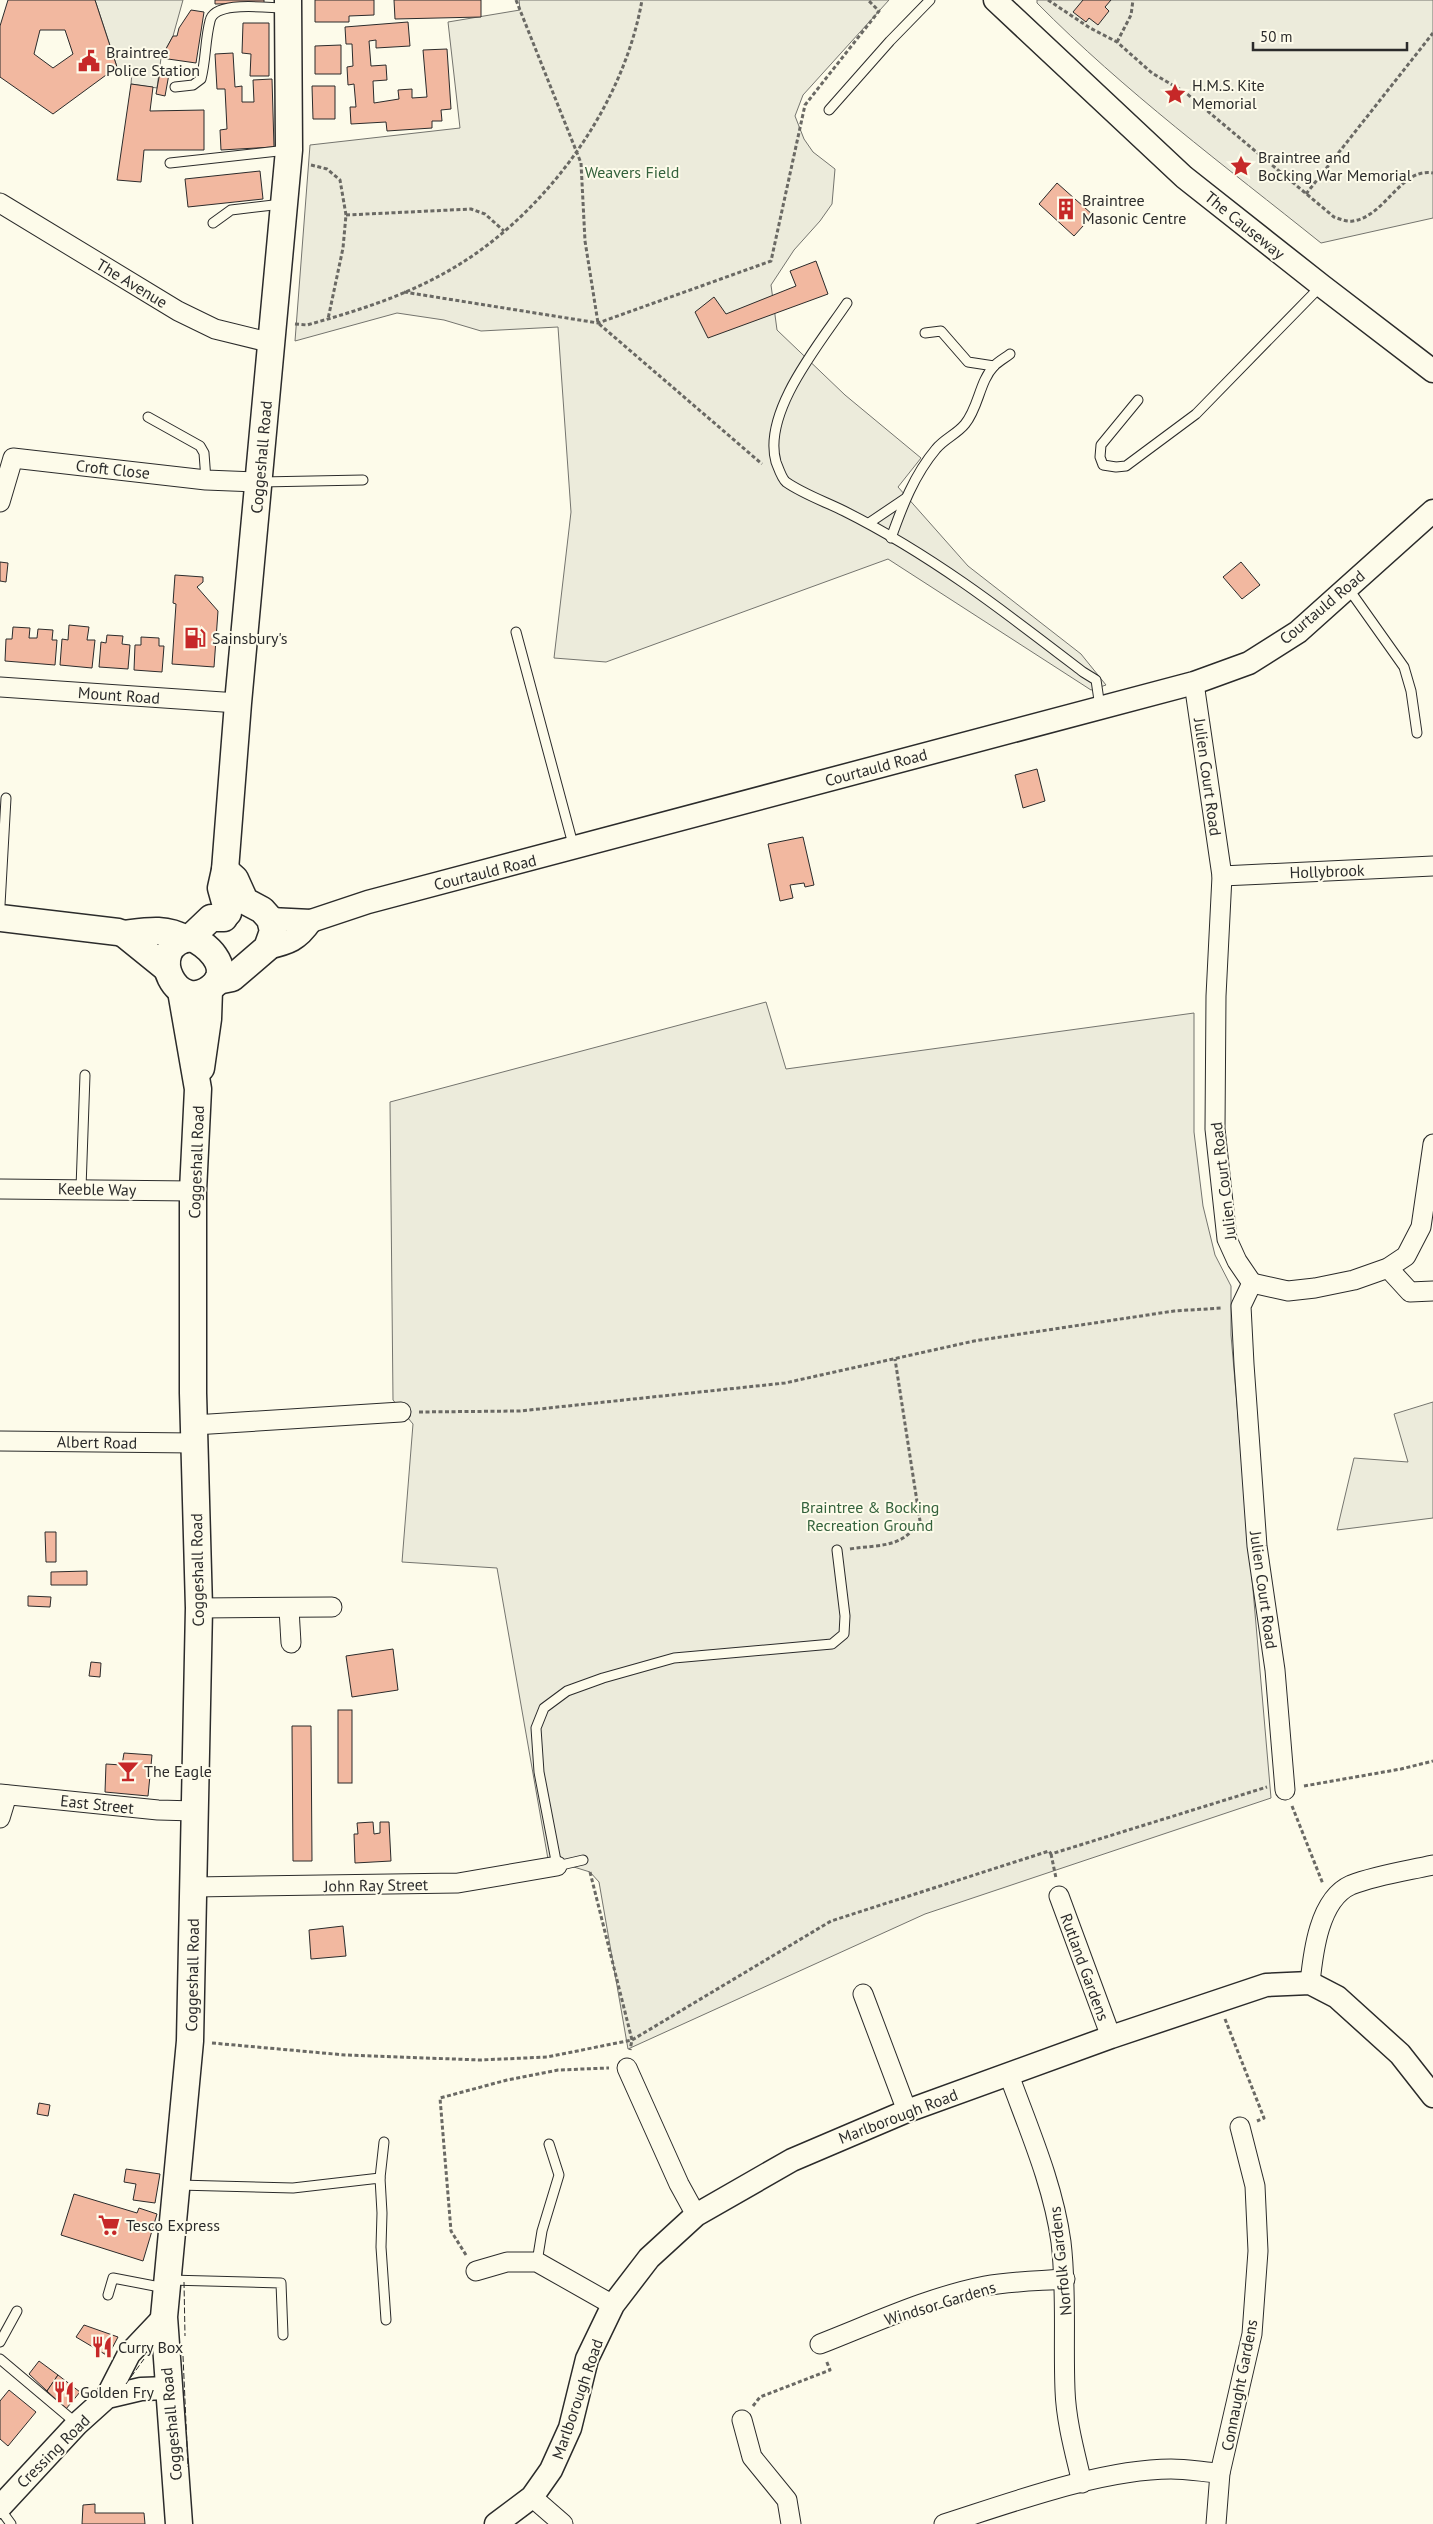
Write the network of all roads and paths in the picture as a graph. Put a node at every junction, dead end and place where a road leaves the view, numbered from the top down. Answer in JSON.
{"nodes":[{"id":1,"x":516,"y":0,"type":"edge"},
{"id":2,"x":642,"y":0,"type":"edge"},
{"id":3,"x":868,"y":0,"type":"edge"},
{"id":4,"x":930,"y":0,"type":"edge"},
{"id":5,"x":1048,"y":0,"type":"edge"},
{"id":6,"x":1133,"y":0,"type":"edge"},
{"id":7,"x":1001,"y":2,"type":"edge"},
{"id":8,"x":288,"y":4,"type":"edge"},
{"id":9,"x":1433,"y":33,"type":"edge"},
{"id":10,"x":1117,"y":42,"type":"junction"},
{"id":11,"x":175,"y":87,"type":"dead end"},
{"id":12,"x":828,"y":110,"type":"dead end"},
{"id":13,"x":576,"y":152,"type":"junction"},
{"id":14,"x":289,"y":155,"type":"junction"},
{"id":15,"x":170,"y":163,"type":"dead end"},
{"id":16,"x":1433,"y":172,"type":"edge"},
{"id":17,"x":1306,"y":194,"type":"junction"},
{"id":18,"x":0,"y":203,"type":"edge"},
{"id":19,"x":285,"y":204,"type":"junction"},
{"id":20,"x":346,"y":215,"type":"junction"},
{"id":21,"x":213,"y":224,"type":"dead end"},
{"id":22,"x":504,"y":231,"type":"junction"},
{"id":23,"x":1322,"y":286,"type":"junction"},
{"id":24,"x":404,"y":292,"type":"junction"},
{"id":25,"x":847,"y":303,"type":"dead end"},
{"id":26,"x":328,"y":319,"type":"junction"},
{"id":27,"x":598,"y":323,"type":"junction"},
{"id":28,"x":273,"y":332,"type":"junction"},
{"id":29,"x":925,"y":333,"type":"dead end"},
{"id":30,"x":1010,"y":354,"type":"dead end"},
{"id":31,"x":994,"y":366,"type":"junction"},
{"id":32,"x":1433,"y":371,"type":"edge"},
{"id":33,"x":1138,"y":400,"type":"dead end"},
{"id":34,"x":148,"y":417,"type":"dead end"},
{"id":35,"x":206,"y":480,"type":"junction"},
{"id":36,"x":363,"y":480,"type":"dead end"},
{"id":37,"x":784,"y":481,"type":"junction"},
{"id":38,"x":258,"y":482,"type":"junction"},
{"id":39,"x":906,"y":498,"type":"junction"},
{"id":40,"x":0,"y":502,"type":"edge"},
{"id":41,"x":1433,"y":511,"type":"edge"},
{"id":42,"x":869,"y":523,"type":"junction"},
{"id":43,"x":891,"y":538,"type":"junction"},
{"id":44,"x":1348,"y":588,"type":"junction"},
{"id":45,"x":516,"y":632,"type":"dead end"},
{"id":46,"x":1194,"y":683,"type":"junction"},
{"id":47,"x":0,"y":687,"type":"edge"},
{"id":48,"x":238,"y":704,"type":"junction"},
{"id":49,"x":1100,"y":707,"type":"junction"},
{"id":50,"x":1417,"y":733,"type":"dead end"},
{"id":51,"x":6,"y":798,"type":"dead end"},
{"id":52,"x":574,"y":849,"type":"junction"},
{"id":53,"x":1433,"y":866,"type":"edge"},
{"id":54,"x":1222,"y":876,"type":"junction"},
{"id":55,"x":0,"y":905,"type":"edge"},
{"id":56,"x":243,"y":914,"type":"junction"},
{"id":57,"x":0,"y":918,"type":"edge"},
{"id":58,"x":311,"y":921,"type":"junction"},
{"id":59,"x":124,"y":934,"type":"junction"},
{"id":60,"x":188,"y":939,"type":"junction"},
{"id":61,"x":261,"y":952,"type":"junction"},
{"id":62,"x":166,"y":968,"type":"junction"},
{"id":63,"x":213,"y":985,"type":"junction"},
{"id":64,"x":181,"y":991,"type":"junction"},
{"id":65,"x":85,"y":1075,"type":"dead end"},
{"id":66,"x":198,"y":1089,"type":"junction"},
{"id":67,"x":1433,"y":1144,"type":"edge"},
{"id":68,"x":0,"y":1188,"type":"edge"},
{"id":69,"x":81,"y":1188,"type":"junction"},
{"id":70,"x":193,"y":1191,"type":"junction"},
{"id":71,"x":1388,"y":1268,"type":"junction"},
{"id":72,"x":1252,"y":1283,"type":"junction"},
{"id":73,"x":1433,"y":1291,"type":"edge"},
{"id":74,"x":1241,"y":1306,"type":"junction"},
{"id":75,"x":895,"y":1359,"type":"junction"},
{"id":76,"x":401,"y":1412,"type":"joint"},
{"id":77,"x":194,"y":1434,"type":"junction"},
{"id":78,"x":0,"y":1441,"type":"edge"},
{"id":79,"x":837,"y":1550,"type":"joint"},
{"id":80,"x":332,"y":1607,"type":"dead end"},
{"id":81,"x":199,"y":1608,"type":"junction"},
{"id":82,"x":289,"y":1609,"type":"junction"},
{"id":83,"x":291,"y":1643,"type":"dead end"},
{"id":84,"x":1433,"y":1760,"type":"edge"},
{"id":85,"x":1286,"y":1790,"type":"junction"},
{"id":86,"x":3,"y":1795,"type":"edge"},
{"id":87,"x":195,"y":1811,"type":"junction"},
{"id":88,"x":0,"y":1818,"type":"edge"},
{"id":89,"x":583,"y":1860,"type":"joint"},
{"id":90,"x":1433,"y":1865,"type":"edge"},
{"id":91,"x":557,"y":1866,"type":"junction"},
{"id":92,"x":194,"y":1887,"type":"junction"},
{"id":93,"x":1059,"y":1896,"type":"dead end"},
{"id":94,"x":1331,"y":1902,"type":"junction"},
{"id":95,"x":1310,"y":1983,"type":"junction"},
{"id":96,"x":863,"y":1994,"type":"dead end"},
{"id":97,"x":1218,"y":2000,"type":"junction"},
{"id":98,"x":1112,"y":2037,"type":"junction"},
{"id":99,"x":632,"y":2040,"type":"junction"},
{"id":100,"x":190,"y":2042,"type":"junction"},
{"id":101,"x":627,"y":2068,"type":"joint"},
{"id":102,"x":1009,"y":2075,"type":"junction"},
{"id":103,"x":1433,"y":2096,"type":"edge"},
{"id":104,"x":907,"y":2111,"type":"junction"},
{"id":105,"x":1240,"y":2127,"type":"joint"},
{"id":106,"x":384,"y":2142,"type":"dead end"},
{"id":107,"x":549,"y":2144,"type":"dead end"},
{"id":108,"x":380,"y":2178,"type":"junction"},
{"id":109,"x":176,"y":2184,"type":"junction"},
{"id":110,"x":696,"y":2214,"type":"junction"},
{"id":111,"x":537,"y":2262,"type":"junction"},
{"id":112,"x":476,"y":2271,"type":"joint"},
{"id":113,"x":1065,"y":2280,"type":"junction"},
{"id":114,"x":166,"y":2284,"type":"junction"},
{"id":115,"x":108,"y":2296,"type":"dead end"},
{"id":116,"x":613,"y":2305,"type":"junction"},
{"id":117,"x":17,"y":2311,"type":"dead end"},
{"id":118,"x":164,"y":2317,"type":"junction"},
{"id":119,"x":386,"y":2320,"type":"dead end"},
{"id":120,"x":283,"y":2335,"type":"dead end"},
{"id":121,"x":0,"y":2342,"type":"edge"},
{"id":122,"x":820,"y":2344,"type":"joint"},
{"id":123,"x":0,"y":2359,"type":"edge"},
{"id":124,"x":168,"y":2388,"type":"junction"},
{"id":125,"x":108,"y":2397,"type":"junction"},
{"id":126,"x":742,"y":2420,"type":"joint"},
{"id":127,"x":77,"y":2424,"type":"junction"},
{"id":128,"x":1220,"y":2473,"type":"junction"},
{"id":129,"x":1082,"y":2483,"type":"junction"},
{"id":130,"x":532,"y":2497,"type":"junction"},
{"id":131,"x":0,"y":2508,"type":"edge"},
{"id":132,"x":11,"y":2524,"type":"edge"},
{"id":133,"x":179,"y":2524,"type":"edge"},
{"id":134,"x":496,"y":2524,"type":"edge"},
{"id":135,"x":563,"y":2524,"type":"edge"},
{"id":136,"x":791,"y":2524,"type":"edge"},
{"id":137,"x":944,"y":2524,"type":"edge"},
{"id":138,"x":1216,"y":2524,"type":"edge"}],
"edges":[{"from":1,"to":13,"type":"path"},
{"from":2,"to":13,"type":"path"},
{"from":3,"to":27,"type":"path"},
{"from":4,"to":12,"type":"lane"},
{"from":5,"to":10,"type":"path"},
{"from":6,"to":10,"type":"path"},
{"from":7,"to":23,"type":"street","name":"The Causeway"},
{"from":8,"to":11,"type":"lane"},
{"from":8,"to":14,"type":"main road","name":"Coggeshall Road"},
{"from":9,"to":17,"type":"path"},
{"from":10,"to":17,"type":"path"},
{"from":13,"to":22,"type":"path"},
{"from":13,"to":27,"type":"path"},
{"from":14,"to":15,"type":"lane"},
{"from":14,"to":19,"type":"main road","name":"Coggeshall Road"},
{"from":14,"to":20,"type":"path"},
{"from":16,"to":17,"type":"path"},
{"from":18,"to":28,"type":"street","name":"The Avenue"},
{"from":19,"to":21,"type":"lane"},
{"from":19,"to":28,"type":"main road","name":"Coggeshall Road"},
{"from":20,"to":22,"type":"path"},
{"from":20,"to":26,"type":"path"},
{"from":22,"to":24,"type":"path"},
{"from":23,"to":32,"type":"street","name":"The Causeway"},
{"from":23,"to":33,"type":"lane"},
{"from":24,"to":26,"type":"path"},
{"from":24,"to":27,"type":"path"},
{"from":25,"to":37,"type":"lane"},
{"from":26,"to":28,"type":"path"},
{"from":27,"to":37,"type":"path"},
{"from":28,"to":38,"type":"main road","name":"Coggeshall Road"},
{"from":29,"to":31,"type":"lane"},
{"from":30,"to":31,"type":"lane"},
{"from":31,"to":39,"type":"lane"},
{"from":34,"to":35,"type":"lane"},
{"from":35,"to":38,"type":"street","name":"Croft Close"},
{"from":35,"to":40,"type":"street","name":"Croft Close"},
{"from":36,"to":38,"type":"lane"},
{"from":37,"to":42,"type":"lane"},
{"from":38,"to":48,"type":"main road","name":"Coggeshall Road"},
{"from":39,"to":42,"type":"lane"},
{"from":39,"to":43,"type":"lane"},
{"from":41,"to":44,"type":"street","name":"Courtauld Road"},
{"from":42,"to":43,"type":"lane"},
{"from":43,"to":49,"type":"lane"},
{"from":44,"to":46,"type":"street","name":"Courtauld Road"},
{"from":44,"to":50,"type":"lane"},
{"from":45,"to":52,"type":"lane"},
{"from":46,"to":49,"type":"street","name":"Courtauld Road"},
{"from":46,"to":54,"type":"street","name":"Julien Court Road"},
{"from":47,"to":48,"type":"street","name":"Mount Road"},
{"from":48,"to":56,"type":"main road","name":"Coggeshall Road"},
{"from":49,"to":52,"type":"street","name":"Courtauld Road"},
{"from":51,"to":55,"type":"lane"},
{"from":52,"to":58,"type":"street","name":"Courtauld Road"},
{"from":53,"to":54,"type":"street","name":"Hollybrook"},
{"from":54,"to":72,"type":"street","name":"Julien Court Road"},
{"from":56,"to":58,"type":"street","name":"Courtauld Road"},
{"from":56,"to":60,"type":"main road"},
{"from":56,"to":61,"type":"main road"},
{"from":56,"to":61,"type":"main road"},
{"from":57,"to":59,"type":"main road"},
{"from":58,"to":61,"type":"street"},
{"from":59,"to":60,"type":"main road"},
{"from":59,"to":62,"type":"main road"},
{"from":60,"to":62,"type":"main road"},
{"from":60,"to":63,"type":"main road"},
{"from":61,"to":63,"type":"main road"},
{"from":62,"to":64,"type":"main road","name":"Coggeshall Road"},
{"from":63,"to":64,"type":"main road"},
{"from":63,"to":66,"type":"main road"},
{"from":64,"to":66,"type":"main road","name":"Coggeshall Road"},
{"from":65,"to":69,"type":"lane"},
{"from":66,"to":70,"type":"main road","name":"Coggeshall Road"},
{"from":67,"to":71,"type":"street"},
{"from":68,"to":69,"type":"street","name":"Keeble Way"},
{"from":69,"to":70,"type":"street","name":"Keeble Way"},
{"from":70,"to":77,"type":"main road","name":"Coggeshall Road"},
{"from":71,"to":72,"type":"street"},
{"from":71,"to":73,"type":"street"},
{"from":72,"to":74,"type":"street","name":"Julien Court Road"},
{"from":74,"to":75,"type":"path"},
{"from":74,"to":85,"type":"street","name":"Julien Court Road"},
{"from":75,"to":76,"type":"path"},
{"from":75,"to":79,"type":"path"},
{"from":76,"to":77,"type":"street"},
{"from":77,"to":78,"type":"street","name":"Albert Road"},
{"from":77,"to":81,"type":"main road","name":"Coggeshall Road"},
{"from":79,"to":91,"type":"lane"},
{"from":80,"to":82,"type":"street"},
{"from":81,"to":82,"type":"street"},
{"from":81,"to":87,"type":"main road","name":"Coggeshall Road"},
{"from":82,"to":83,"type":"street"},
{"from":84,"to":85,"type":"path"},
{"from":85,"to":94,"type":"path"},
{"from":85,"to":99,"type":"path"},
{"from":86,"to":87,"type":"street","name":"East Street"},
{"from":86,"to":88,"type":"street"},
{"from":87,"to":92,"type":"main road","name":"Coggeshall Road"},
{"from":89,"to":91,"type":"lane"},
{"from":89,"to":99,"type":"path"},
{"from":90,"to":94,"type":"street"},
{"from":91,"to":92,"type":"street","name":"John Ray Street"},
{"from":92,"to":100,"type":"main road","name":"Coggeshall Road"},
{"from":93,"to":98,"type":"street","name":"Rutland Gardens"},
{"from":94,"to":95,"type":"street"},
{"from":95,"to":97,"type":"street","name":"Marlborough Road"},
{"from":95,"to":103,"type":"street"},
{"from":96,"to":104,"type":"street"},
{"from":97,"to":98,"type":"street","name":"Marlborough Road"},
{"from":97,"to":105,"type":"path"},
{"from":98,"to":102,"type":"street","name":"Marlborough Road"},
{"from":99,"to":100,"type":"path"},
{"from":100,"to":109,"type":"main road","name":"Coggeshall Road"},
{"from":101,"to":110,"type":"street"},
{"from":101,"to":112,"type":"path"},
{"from":102,"to":104,"type":"street","name":"Marlborough Road"},
{"from":102,"to":113,"type":"street","name":"Norfolk Gardens"},
{"from":104,"to":110,"type":"street","name":"Marlborough Road"},
{"from":105,"to":128,"type":"street","name":"Connaught Gardens"},
{"from":106,"to":108,"type":"lane"},
{"from":107,"to":111,"type":"lane"},
{"from":108,"to":109,"type":"lane"},
{"from":108,"to":119,"type":"lane"},
{"from":109,"to":114,"type":"main road","name":"Coggeshall Road"},
{"from":110,"to":116,"type":"street","name":"Marlborough Road"},
{"from":111,"to":112,"type":"street"},
{"from":111,"to":116,"type":"street"},
{"from":113,"to":122,"type":"street","name":"Windsor Gardens"},
{"from":113,"to":129,"type":"street","name":"Norfolk Gardens"},
{"from":114,"to":115,"type":"lane"},
{"from":114,"to":118,"type":"main road","name":"Coggeshall Road"},
{"from":114,"to":120,"type":"lane"},
{"from":116,"to":130,"type":"street","name":"Marlborough Road"},
{"from":117,"to":121,"type":"lane"},
{"from":118,"to":124,"type":"main road","name":"Coggeshall Road"},
{"from":118,"to":125,"type":"street","name":"Cressing Road"},
{"from":122,"to":126,"type":"path"},
{"from":123,"to":127,"type":"lane"},
{"from":124,"to":125,"type":"street","name":"Cressing Road"},
{"from":124,"to":133,"type":"main road","name":"Coggeshall Road"},
{"from":125,"to":127,"type":"street","name":"Cressing Road"},
{"from":126,"to":136,"type":"street"},
{"from":127,"to":131,"type":"street","name":"Cressing Road"},
{"from":128,"to":129,"type":"street"},
{"from":128,"to":138,"type":"street","name":"Connaught Gardens"},
{"from":129,"to":137,"type":"street"},
{"from":130,"to":134,"type":"street","name":"Marlborough Road"},
{"from":130,"to":135,"type":"street"},
{"from":131,"to":132,"type":"lane"}]}
